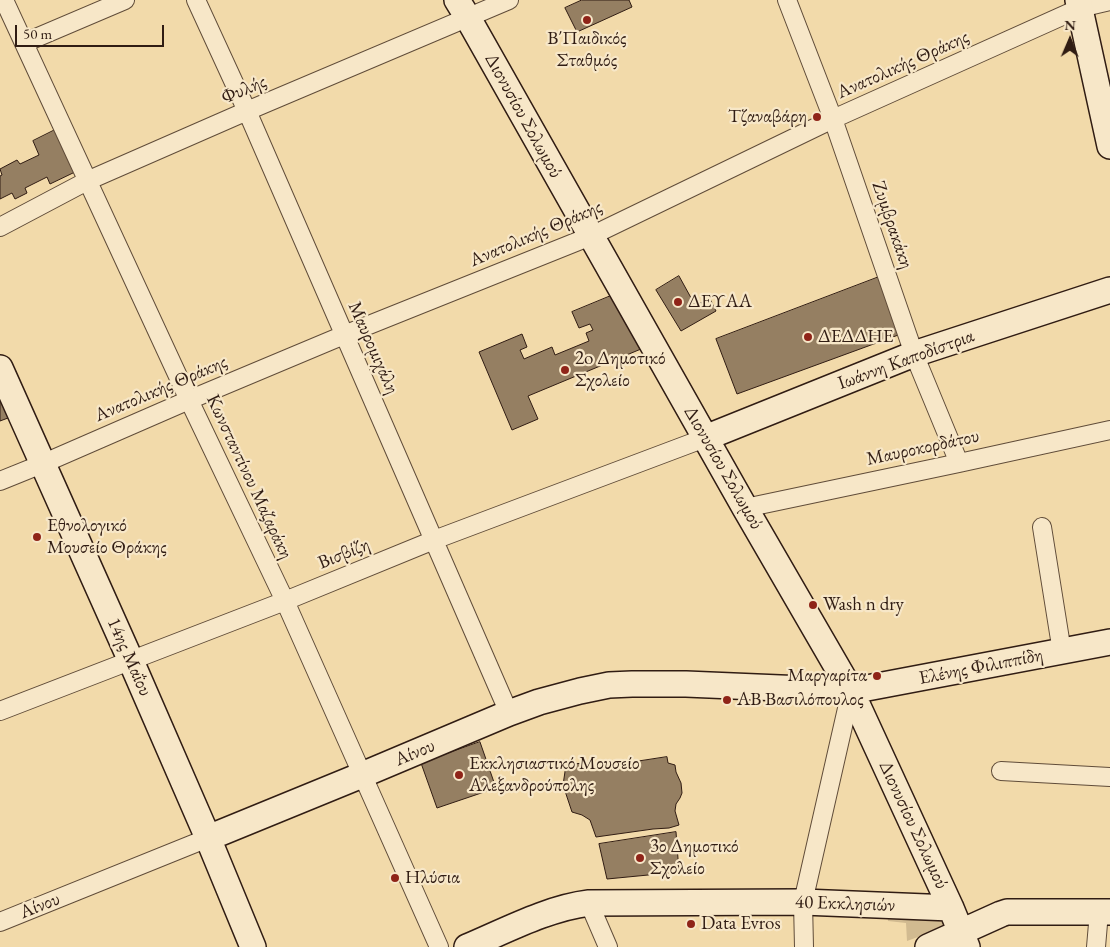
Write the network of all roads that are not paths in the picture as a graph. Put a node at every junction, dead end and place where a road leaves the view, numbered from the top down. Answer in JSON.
{"nodes":[{"id":1,"x":4,"y":0,"type":"edge"},
{"id":2,"x":125,"y":0,"type":"edge"},
{"id":3,"x":196,"y":0,"type":"edge"},
{"id":4,"x":509,"y":0,"type":"edge"},
{"id":5,"x":786,"y":0,"type":"edge"},
{"id":6,"x":1110,"y":1,"type":"edge"},
{"id":7,"x":1079,"y":4,"type":"edge"},
{"id":8,"x":462,"y":9,"type":"edge"},
{"id":9,"x":24,"y":42,"type":"junction"},
{"id":10,"x":247,"y":111,"type":"junction"},
{"id":11,"x":833,"y":120,"type":"junction"},
{"id":12,"x":1109,"y":139,"type":"edge"},
{"id":13,"x":87,"y":181,"type":"junction"},
{"id":14,"x":0,"y":227,"type":"edge"},
{"id":15,"x":591,"y":236,"type":"junction"},
{"id":16,"x":1110,"y":290,"type":"edge"},
{"id":17,"x":344,"y":335,"type":"junction"},
{"id":18,"x":914,"y":354,"type":"junction"},
{"id":19,"x":0,"y":368,"type":"edge"},
{"id":20,"x":189,"y":400,"type":"junction"},
{"id":21,"x":1110,"y":430,"type":"edge"},
{"id":22,"x":706,"y":438,"type":"junction"},
{"id":23,"x":959,"y":463,"type":"junction"},
{"id":24,"x":42,"y":464,"type":"junction"},
{"id":25,"x":0,"y":481,"type":"edge"},
{"id":26,"x":745,"y":508,"type":"junction"},
{"id":27,"x":1042,"y":527,"type":"dead end"},
{"id":28,"x":434,"y":540,"type":"junction"},
{"id":29,"x":285,"y":601,"type":"junction"},
{"id":30,"x":1110,"y":642,"type":"edge"},
{"id":31,"x":1062,"y":652,"type":"junction"},
{"id":32,"x":131,"y":661,"type":"junction"},
{"id":33,"x":851,"y":691,"type":"junction"},
{"id":34,"x":0,"y":711,"type":"edge"},
{"id":35,"x":509,"y":713,"type":"junction"},
{"id":36,"x":1001,"y":771,"type":"dead end"},
{"id":37,"x":362,"y":775,"type":"junction"},
{"id":38,"x":1110,"y":777,"type":"edge"},
{"id":39,"x":208,"y":838,"type":"junction"},
{"id":40,"x":802,"y":902,"type":"junction"},
{"id":41,"x":589,"y":903,"type":"junction"},
{"id":42,"x":951,"y":908,"type":"junction"},
{"id":43,"x":1104,"y":912,"type":"edge"},
{"id":44,"x":0,"y":922,"type":"edge"},
{"id":45,"x":964,"y":939,"type":"edge"},
{"id":46,"x":253,"y":947,"type":"edge"},
{"id":47,"x":439,"y":947,"type":"edge"},
{"id":48,"x":467,"y":947,"type":"edge"},
{"id":49,"x":608,"y":947,"type":"edge"},
{"id":50,"x":804,"y":947,"type":"edge"},
{"id":51,"x":928,"y":947,"type":"edge"},
{"id":52,"x":1096,"y":947,"type":"edge"}],
"edges":[{"from":1,"to":9,"type":"street","name":"Κωνσταντίνου Μαζαράκη"},
{"from":2,"to":9,"type":"street"},
{"from":3,"to":10,"type":"street","name":"Μαυρομιχάλη"},
{"from":4,"to":8,"type":"street","name":"Φυλής"},
{"from":5,"to":11,"type":"street","name":"Ζυμβρακάκη"},
{"from":6,"to":7,"type":"street","name":"Ανατολικής Θράκης"},
{"from":7,"to":11,"type":"street","name":"Ανατολικής Θράκης"},
{"from":7,"to":12,"type":"street"},
{"from":8,"to":10,"type":"street","name":"Φυλής"},
{"from":8,"to":15,"type":"street","name":"Διονυσίου Σολωμού"},
{"from":9,"to":13,"type":"street","name":"Κωνσταντίνου Μαζαράκη"},
{"from":10,"to":13,"type":"street","name":"Φυλής"},
{"from":10,"to":17,"type":"street","name":"Μαυρομιχάλη"},
{"from":11,"to":15,"type":"street","name":"Ανατολικής Θράκης"},
{"from":11,"to":18,"type":"street","name":"Ζυμβρακάκη"},
{"from":13,"to":14,"type":"street","name":"Φυλής"},
{"from":13,"to":20,"type":"street","name":"Κωνσταντίνου Μαζαράκη"},
{"from":15,"to":17,"type":"street","name":"Ανατολικής Θράκης"},
{"from":15,"to":22,"type":"street","name":"Διονυσίου Σολωμού"},
{"from":16,"to":18,"type":"street","name":"Ιωάννη Καποδίστρια"},
{"from":17,"to":20,"type":"street","name":"Ανατολικής Θράκης"},
{"from":17,"to":28,"type":"street","name":"Μαυρομιχάλη"},
{"from":18,"to":22,"type":"street","name":"Ιωάννη Καποδίστρια"},
{"from":18,"to":23,"type":"street","name":"Ζυμβρακάκη"},
{"from":19,"to":24,"type":"street","name":"14ης Μαΐου"},
{"from":20,"to":24,"type":"street","name":"Ανατολικής Θράκης"},
{"from":20,"to":29,"type":"street","name":"Κωνσταντίνου Μαζαράκη"},
{"from":21,"to":23,"type":"street","name":"Μαυροκορδάτου"},
{"from":22,"to":26,"type":"street","name":"Διονυσίου Σολωμού"},
{"from":22,"to":28,"type":"street","name":"Βισβίζη"},
{"from":23,"to":26,"type":"street","name":"Μαυροκορδάτου"},
{"from":24,"to":25,"type":"street","name":"Ανατολικής Θράκης"},
{"from":24,"to":32,"type":"street","name":"14ης Μαΐου"},
{"from":26,"to":33,"type":"street","name":"Διονυσίου Σολωμού"},
{"from":27,"to":31,"type":"street"},
{"from":28,"to":29,"type":"street","name":"Βισβίζη"},
{"from":28,"to":35,"type":"street","name":"Μαυρομιχάλη"},
{"from":29,"to":32,"type":"street","name":"Βισβίζη"},
{"from":29,"to":37,"type":"street","name":"Κωνσταντίνου Μαζαράκη"},
{"from":30,"to":31,"type":"street","name":"Ελένης Φιλιππίδη"},
{"from":31,"to":33,"type":"street","name":"Ελένης Φιλιππίδη"},
{"from":32,"to":34,"type":"street","name":"Βισβίζη"},
{"from":32,"to":39,"type":"street","name":"14ης Μαΐου"},
{"from":33,"to":35,"type":"street","name":"Αίνου"},
{"from":33,"to":40,"type":"street"},
{"from":33,"to":42,"type":"street","name":"Διονυσίου Σολωμού"},
{"from":35,"to":37,"type":"street","name":"Αίνου"},
{"from":36,"to":38,"type":"street"},
{"from":37,"to":39,"type":"street","name":"Αίνου"},
{"from":37,"to":47,"type":"street","name":"Κωνσταντίνου Μαζαράκη"},
{"from":39,"to":44,"type":"street","name":"Αίνου"},
{"from":39,"to":46,"type":"street","name":"14ης Μαΐου"},
{"from":40,"to":41,"type":"street","name":"40 Εκκλησιών"},
{"from":40,"to":42,"type":"street","name":"40 Εκκλησιών"},
{"from":40,"to":50,"type":"street"},
{"from":41,"to":48,"type":"street","name":"40 Εκκλησιών"},
{"from":41,"to":49,"type":"street"},
{"from":42,"to":45,"type":"street","name":"Διονυσίου Σολωμού"},
{"from":43,"to":45,"type":"street"},
{"from":43,"to":52,"type":"street"},
{"from":45,"to":51,"type":"street"}]}
